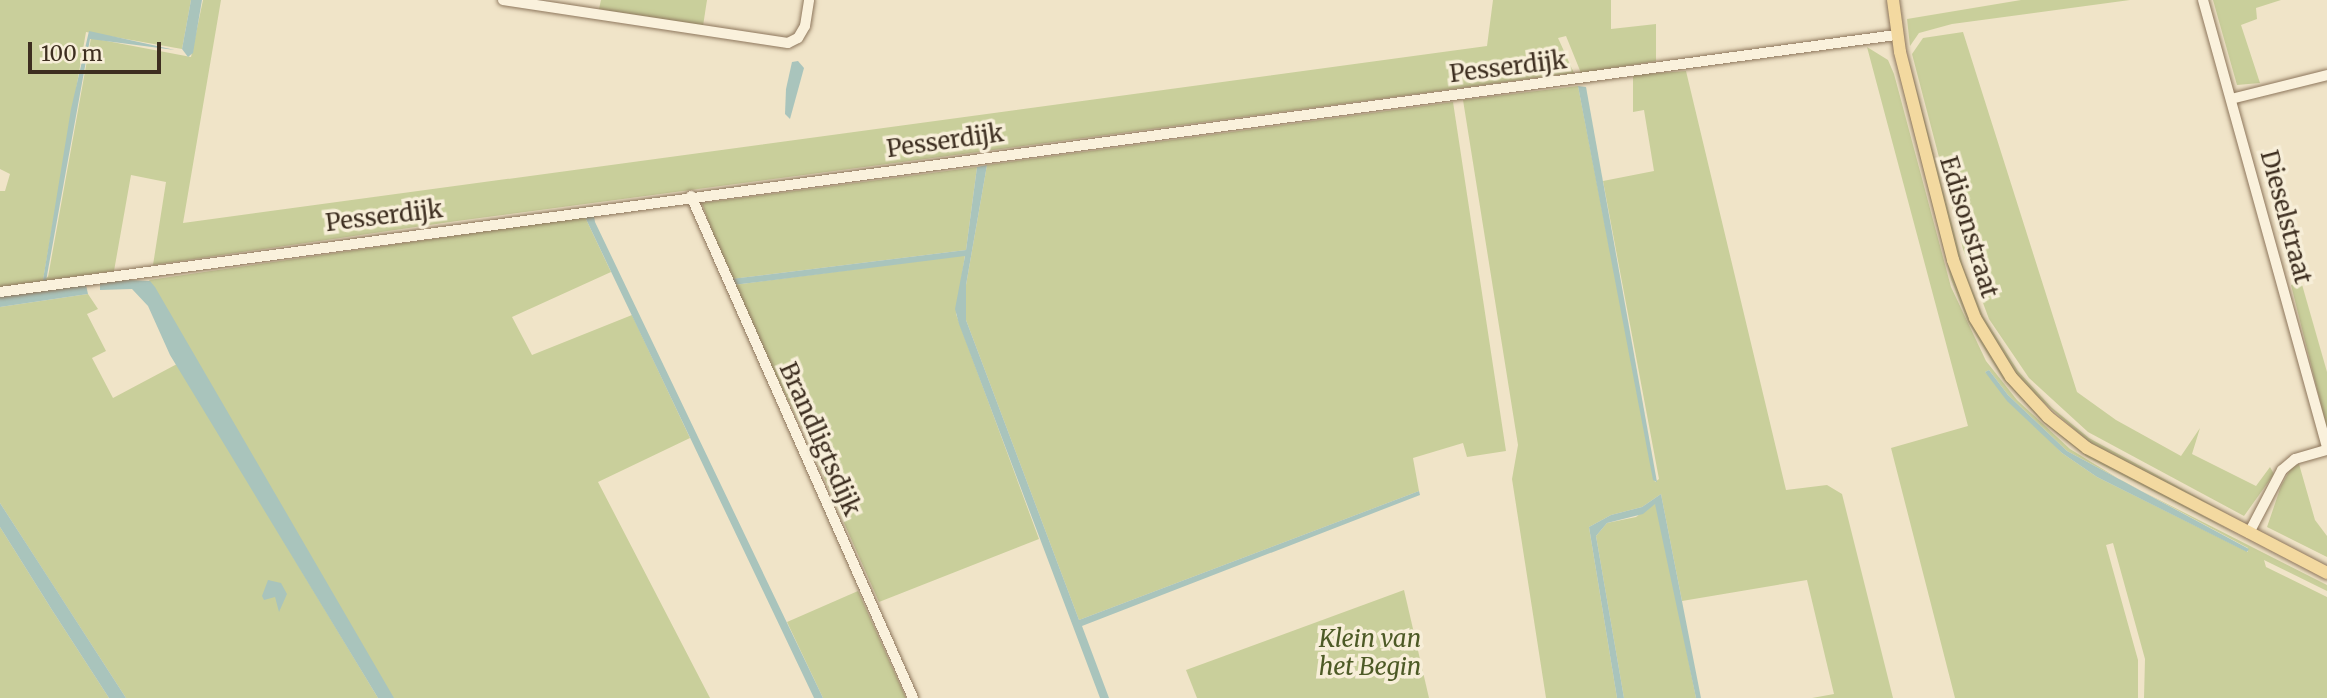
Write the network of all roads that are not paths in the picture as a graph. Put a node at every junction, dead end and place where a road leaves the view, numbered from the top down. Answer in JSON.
{"nodes":[{"id":1,"x":503,"y":0,"type":"edge"},
{"id":2,"x":809,"y":0,"type":"edge"},
{"id":3,"x":1893,"y":0,"type":"edge"},
{"id":4,"x":2203,"y":0,"type":"edge"},
{"id":5,"x":1897,"y":35,"type":"junction"},
{"id":6,"x":2327,"y":75,"type":"edge"},
{"id":7,"x":2231,"y":99,"type":"junction"},
{"id":8,"x":691,"y":197,"type":"junction"},
{"id":9,"x":0,"y":292,"type":"edge"},
{"id":10,"x":2327,"y":448,"type":"edge"},
{"id":11,"x":2249,"y":533,"type":"junction"},
{"id":12,"x":2327,"y":573,"type":"edge"},
{"id":13,"x":913,"y":698,"type":"edge"}],
"edges":[{"from":1,"to":2,"type":"street"},
{"from":3,"to":5,"type":"main road","name":"Edisonstraat"},
{"from":4,"to":7,"type":"street","name":"Dieselstraat"},
{"from":5,"to":8,"type":"street","name":"Pesserdijk"},
{"from":5,"to":11,"type":"main road","name":"Edisonstraat"},
{"from":6,"to":7,"type":"street"},
{"from":7,"to":10,"type":"street","name":"Dieselstraat"},
{"from":8,"to":9,"type":"street","name":"Pesserdijk"},
{"from":8,"to":13,"type":"street","name":"Brandligtsdijk"},
{"from":10,"to":11,"type":"street"},
{"from":11,"to":12,"type":"main road","name":"Edisonstraat"}]}
